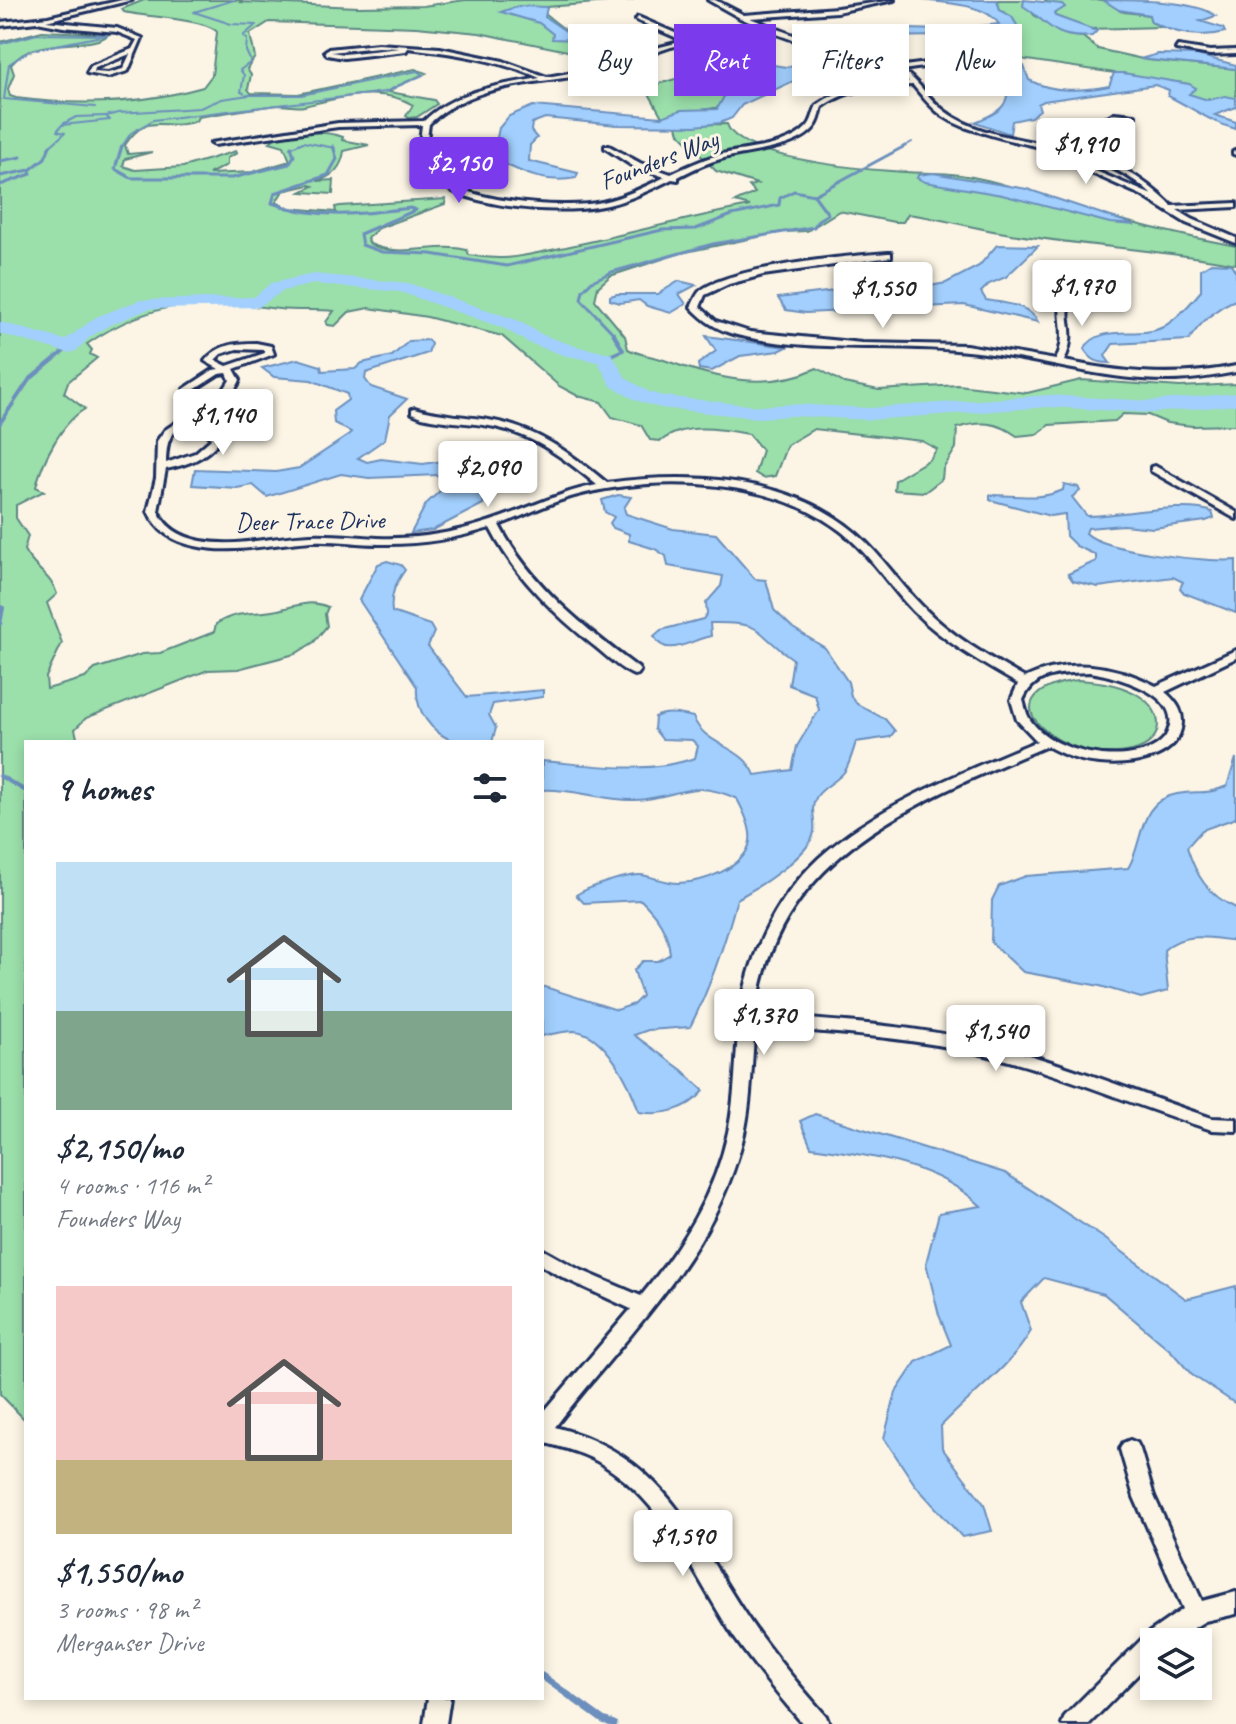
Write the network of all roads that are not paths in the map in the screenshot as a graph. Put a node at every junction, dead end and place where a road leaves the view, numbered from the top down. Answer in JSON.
{"nodes":[{"id":1,"x":129,"y":0,"type":"edge"},
{"id":2,"x":711,"y":0,"type":"edge"},
{"id":3,"x":891,"y":0,"type":"edge"},
{"id":4,"x":742,"y":17,"type":"junction"},
{"id":5,"x":638,"y":19,"type":"dead end"},
{"id":6,"x":37,"y":20,"type":"junction"},
{"id":7,"x":2,"y":22,"type":"edge"},
{"id":8,"x":758,"y":24,"type":"edge"},
{"id":9,"x":674,"y":35,"type":"edge"},
{"id":10,"x":674,"y":45,"type":"edge"},
{"id":11,"x":1178,"y":48,"type":"dead end"},
{"id":12,"x":406,"y":49,"type":"junction"},
{"id":13,"x":133,"y":51,"type":"junction"},
{"id":14,"x":1236,"y":52,"type":"edge"},
{"id":15,"x":909,"y":78,"type":"edge"},
{"id":16,"x":549,"y":80,"type":"junction"},
{"id":17,"x":917,"y":83,"type":"junction"},
{"id":18,"x":426,"y":123,"type":"junction"},
{"id":19,"x":1100,"y":125,"type":"dead end"},
{"id":20,"x":1013,"y":139,"type":"junction"},
{"id":21,"x":214,"y":143,"type":"dead end"},
{"id":22,"x":607,"y":147,"type":"dead end"},
{"id":23,"x":1061,"y":149,"type":"junction"},
{"id":24,"x":675,"y":178,"type":"junction"},
{"id":25,"x":1236,"y":205,"type":"edge"},
{"id":26,"x":1170,"y":208,"type":"junction"},
{"id":27,"x":1236,"y":241,"type":"edge"},
{"id":28,"x":888,"y":255,"type":"dead end"},
{"id":29,"x":1100,"y":281,"type":"dead end"},
{"id":30,"x":1058,"y":364,"type":"junction"},
{"id":31,"x":226,"y":369,"type":"junction"},
{"id":32,"x":1236,"y":369,"type":"edge"},
{"id":33,"x":415,"y":411,"type":"dead end"},
{"id":34,"x":195,"y":413,"type":"junction"},
{"id":35,"x":162,"y":467,"type":"junction"},
{"id":36,"x":1155,"y":469,"type":"dead end"},
{"id":37,"x":605,"y":487,"type":"junction"},
{"id":38,"x":1236,"y":516,"type":"edge"},
{"id":39,"x":494,"y":525,"type":"junction"},
{"id":40,"x":1236,"y":654,"type":"edge"},
{"id":41,"x":634,"y":671,"type":"dead end"},
{"id":42,"x":1026,"y":684,"type":"junction"},
{"id":43,"x":1156,"y":691,"type":"junction"},
{"id":44,"x":1045,"y":742,"type":"junction"},
{"id":45,"x":747,"y":1020,"type":"junction"},
{"id":46,"x":1236,"y":1125,"type":"edge"},
{"id":47,"x":544,"y":1258,"type":"edge"},
{"id":48,"x":642,"y":1305,"type":"junction"},
{"id":49,"x":544,"y":1428,"type":"edge"},
{"id":50,"x":544,"y":1431,"type":"edge"},
{"id":51,"x":1130,"y":1449,"type":"dead end"},
{"id":52,"x":1236,"y":1603,"type":"edge"},
{"id":53,"x":1196,"y":1613,"type":"junction"},
{"id":54,"x":1171,"y":1628,"type":"edge"},
{"id":55,"x":1140,"y":1658,"type":"edge"},
{"id":56,"x":439,"y":1700,"type":"edge"},
{"id":57,"x":435,"y":1724,"type":"edge"},
{"id":58,"x":818,"y":1724,"type":"edge"},
{"id":59,"x":1073,"y":1724,"type":"edge"}],
"edges":[{"from":1,"to":6,"type":"street"},
{"from":2,"to":4,"type":"street"},
{"from":3,"to":4,"type":"street"},
{"from":4,"to":8,"type":"street"},
{"from":5,"to":9,"type":"street"},
{"from":6,"to":7,"type":"street"},
{"from":6,"to":13,"type":"street"},
{"from":10,"to":16,"type":"street"},
{"from":11,"to":14,"type":"street"},
{"from":12,"to":12,"type":"street"},
{"from":12,"to":16,"type":"street"},
{"from":13,"to":13,"type":"street"},
{"from":15,"to":17,"type":"street"},
{"from":16,"to":18,"type":"street"},
{"from":17,"to":20,"type":"street"},
{"from":17,"to":24,"type":"street","name":"Founders Way"},
{"from":18,"to":21,"type":"street"},
{"from":18,"to":24,"type":"street","name":"Founders Way"},
{"from":19,"to":23,"type":"street"},
{"from":20,"to":23,"type":"street"},
{"from":20,"to":26,"type":"street"},
{"from":22,"to":24,"type":"street"},
{"from":23,"to":26,"type":"street"},
{"from":25,"to":26,"type":"street"},
{"from":26,"to":27,"type":"street"},
{"from":28,"to":30,"type":"street"},
{"from":29,"to":30,"type":"street"},
{"from":30,"to":32,"type":"street"},
{"from":31,"to":31,"type":"street","name":"Deer Trace Drive"},
{"from":31,"to":34,"type":"street","name":"Deer Trace Drive"},
{"from":31,"to":34,"type":"street","name":"Deer Trace Drive"},
{"from":33,"to":37,"type":"street"},
{"from":34,"to":35,"type":"street","name":"Deer Trace Drive"},
{"from":34,"to":35,"type":"street"},
{"from":35,"to":39,"type":"street","name":"Deer Trace Drive"},
{"from":36,"to":38,"type":"street"},
{"from":37,"to":39,"type":"street","name":"Deer Trace Drive"},
{"from":37,"to":42,"type":"street","name":"Deer Trace Drive"},
{"from":39,"to":41,"type":"street"},
{"from":40,"to":43,"type":"street"},
{"from":42,"to":43,"type":"street"},
{"from":42,"to":44,"type":"street"},
{"from":43,"to":44,"type":"street"},
{"from":44,"to":45,"type":"street"},
{"from":45,"to":46,"type":"street"},
{"from":45,"to":48,"type":"street"},
{"from":47,"to":48,"type":"street"},
{"from":48,"to":49,"type":"street"},
{"from":50,"to":58,"type":"street"},
{"from":51,"to":53,"type":"street"},
{"from":52,"to":53,"type":"street"},
{"from":53,"to":54,"type":"street"},
{"from":55,"to":59,"type":"street"},
{"from":56,"to":57,"type":"street"}]}
